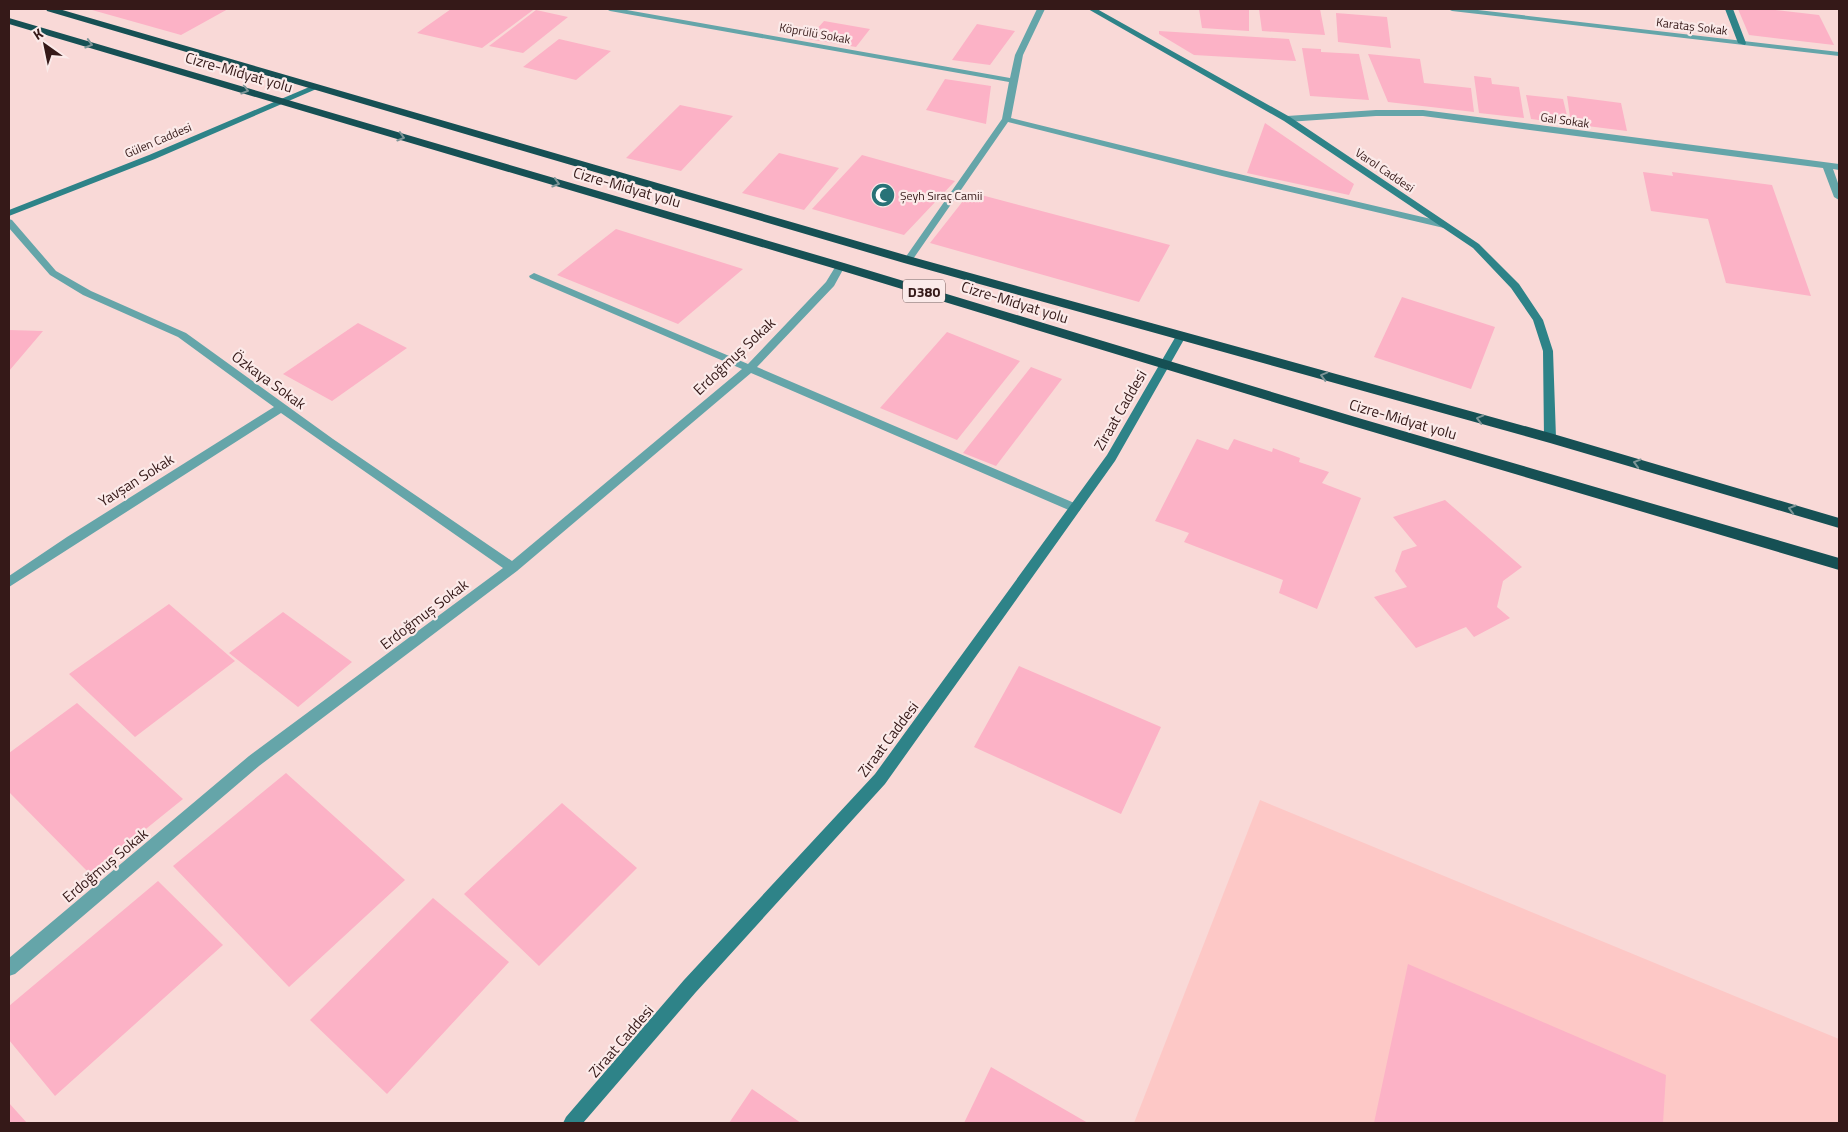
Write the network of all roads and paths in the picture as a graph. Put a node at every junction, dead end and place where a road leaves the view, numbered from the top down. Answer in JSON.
{"nodes":[{"id":1,"x":50,"y":9,"type":"edge"},
{"id":2,"x":610,"y":9,"type":"edge"},
{"id":3,"x":1041,"y":9,"type":"edge"},
{"id":4,"x":1092,"y":9,"type":"edge"},
{"id":5,"x":1452,"y":9,"type":"edge"},
{"id":6,"x":1516,"y":9,"type":"edge"},
{"id":7,"x":1729,"y":9,"type":"edge"},
{"id":8,"x":1520,"y":17,"type":"junction"},
{"id":9,"x":9,"y":21,"type":"edge"},
{"id":10,"x":1742,"y":43,"type":"junction"},
{"id":11,"x":1839,"y":54,"type":"edge"},
{"id":12,"x":1015,"y":81,"type":"junction"},
{"id":13,"x":316,"y":87,"type":"junction"},
{"id":14,"x":282,"y":101,"type":"junction"},
{"id":15,"x":1006,"y":119,"type":"junction"},
{"id":16,"x":1286,"y":119,"type":"junction"},
{"id":17,"x":1826,"y":166,"type":"junction"},
{"id":18,"x":1839,"y":167,"type":"edge"},
{"id":19,"x":1839,"y":197,"type":"edge"},
{"id":20,"x":9,"y":214,"type":"edge"},
{"id":21,"x":9,"y":222,"type":"edge"},
{"id":22,"x":1444,"y":224,"type":"junction"},
{"id":23,"x":908,"y":260,"type":"junction"},
{"id":24,"x":840,"y":266,"type":"junction"},
{"id":25,"x":534,"y":276,"type":"dead end"},
{"id":26,"x":1181,"y":336,"type":"junction"},
{"id":27,"x":1166,"y":364,"type":"junction"},
{"id":28,"x":750,"y":368,"type":"junction"},
{"id":29,"x":281,"y":408,"type":"junction"},
{"id":30,"x":1550,"y":438,"type":"junction"},
{"id":31,"x":1076,"y":508,"type":"junction"},
{"id":32,"x":1839,"y":523,"type":"edge"},
{"id":33,"x":1839,"y":564,"type":"edge"},
{"id":34,"x":513,"y":568,"type":"junction"},
{"id":35,"x":9,"y":582,"type":"edge"},
{"id":36,"x":9,"y":968,"type":"edge"},
{"id":37,"x":572,"y":1123,"type":"edge"}],
"edges":[{"from":1,"to":13,"type":"highway","name":"Cizre-Midyat yolu","number":"D380"},
{"from":2,"to":12,"type":"street","name":"Köprülü Sokak"},
{"from":3,"to":12,"type":"street"},
{"from":4,"to":16,"type":"street","name":"Varol Caddesi"},
{"from":5,"to":8,"type":"street","name":"Karataş Sokak"},
{"from":6,"to":8,"type":"street"},
{"from":7,"to":10,"type":"street"},
{"from":8,"to":10,"type":"street","name":"Karataş Sokak"},
{"from":9,"to":14,"type":"highway","name":"Cizre-Midyat yolu","number":"D380","one_way":true},
{"from":10,"to":11,"type":"street","name":"Karataş Sokak"},
{"from":12,"to":15,"type":"street"},
{"from":13,"to":14,"type":"street","name":"Gülen Caddesi"},
{"from":13,"to":23,"type":"highway","name":"Cizre-Midyat yolu","number":"D380"},
{"from":14,"to":20,"type":"street","name":"Gülen Caddesi"},
{"from":14,"to":24,"type":"highway","name":"Cizre-Midyat yolu","number":"D380","one_way":true},
{"from":15,"to":22,"type":"street"},
{"from":15,"to":23,"type":"street"},
{"from":16,"to":17,"type":"street","name":"Gal Sokak"},
{"from":16,"to":22,"type":"street","name":"Varol Caddesi"},
{"from":17,"to":18,"type":"street","name":"Gal Sokak"},
{"from":17,"to":19,"type":"street"},
{"from":21,"to":29,"type":"street","name":"Özkaya Sokak"},
{"from":22,"to":30,"type":"street","name":"Varol Caddesi"},
{"from":23,"to":26,"type":"highway","name":"Cizre-Midyat yolu","number":"D380"},
{"from":24,"to":27,"type":"highway","name":"Cizre-Midyat yolu","number":"D380"},
{"from":24,"to":28,"type":"street","name":"Erdoğmuş Sokak"},
{"from":25,"to":28,"type":"street"},
{"from":26,"to":27,"type":"street","name":"Ziraat Caddesi"},
{"from":30,"to":26,"type":"highway","name":"Cizre-Midyat yolu","number":"D380","one_way":true},
{"from":27,"to":31,"type":"street","name":"Ziraat Caddesi"},
{"from":27,"to":33,"type":"highway","name":"Cizre-Midyat yolu","number":"D380"},
{"from":28,"to":31,"type":"street"},
{"from":28,"to":34,"type":"street","name":"Erdoğmuş Sokak"},
{"from":29,"to":34,"type":"street","name":"Özkaya Sokak"},
{"from":29,"to":35,"type":"street","name":"Yavşan Sokak"},
{"from":32,"to":30,"type":"highway","name":"Cizre-Midyat yolu","number":"D380","one_way":true},
{"from":31,"to":37,"type":"street","name":"Ziraat Caddesi"},
{"from":34,"to":36,"type":"street","name":"Erdoğmuş Sokak"}]}
